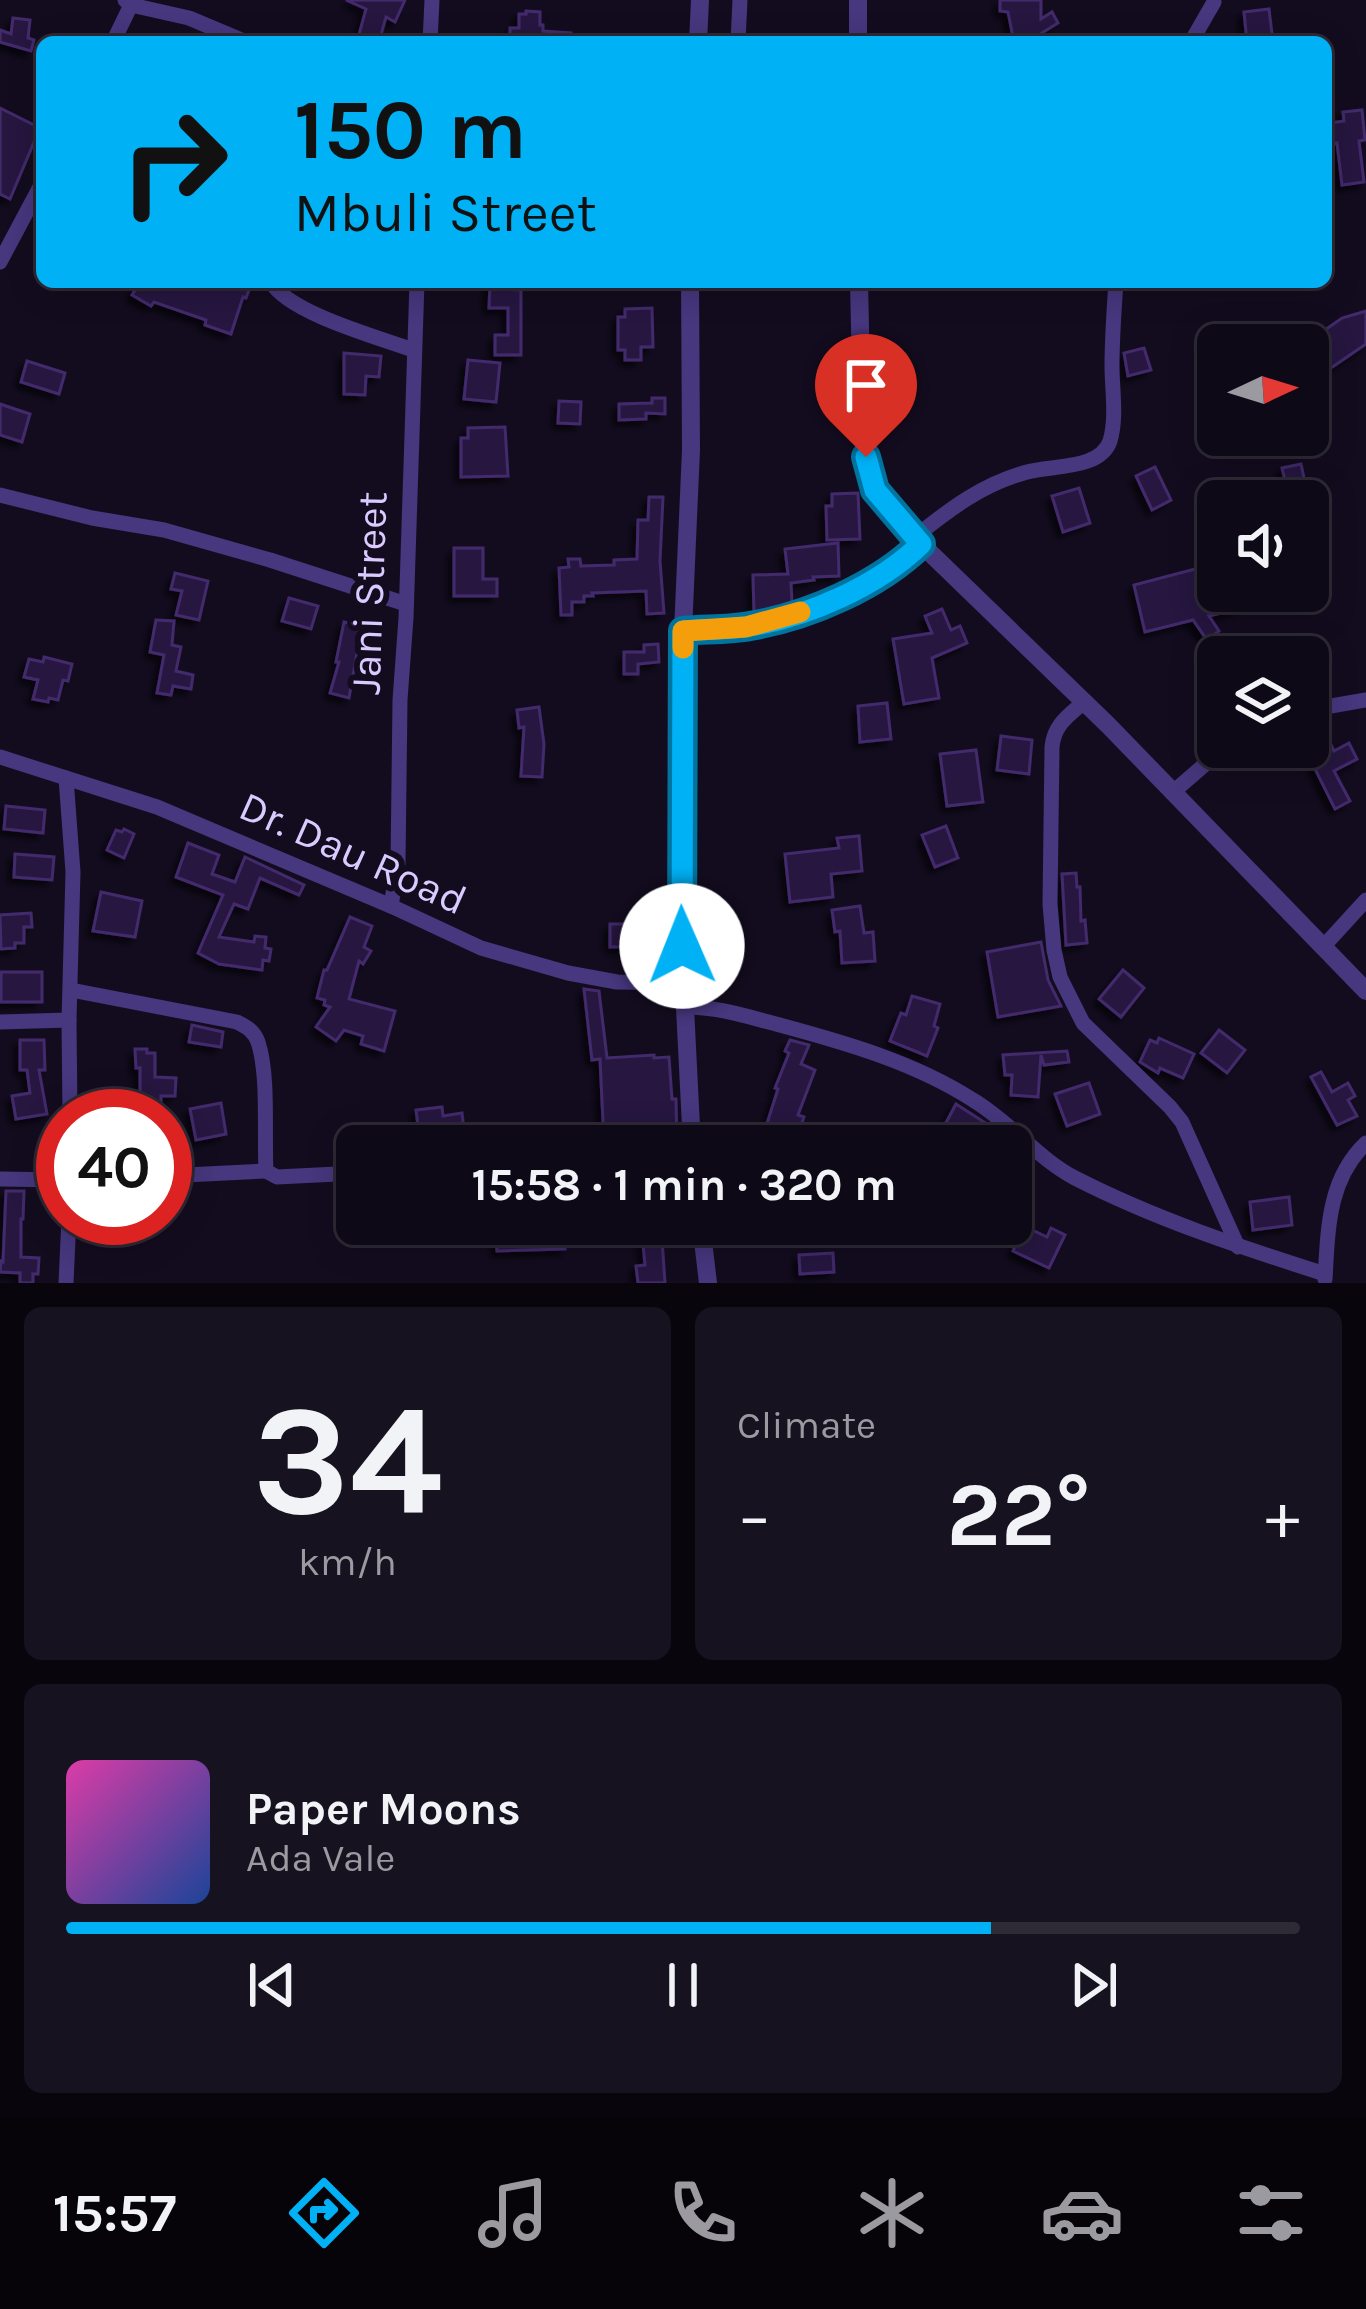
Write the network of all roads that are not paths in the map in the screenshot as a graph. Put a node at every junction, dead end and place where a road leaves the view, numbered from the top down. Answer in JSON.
{"nodes":[{"id":1,"x":432,"y":0,"type":"edge"},
{"id":2,"x":700,"y":0,"type":"edge"},
{"id":3,"x":740,"y":0,"type":"edge"},
{"id":4,"x":858,"y":0,"type":"edge"},
{"id":5,"x":128,"y":2,"type":"edge"},
{"id":6,"x":1214,"y":2,"type":"edge"},
{"id":7,"x":114,"y":36,"type":"edge"},
{"id":8,"x":232,"y":36,"type":"edge"},
{"id":9,"x":430,"y":36,"type":"edge"},
{"id":10,"x":698,"y":36,"type":"edge"},
{"id":11,"x":738,"y":36,"type":"edge"},
{"id":12,"x":858,"y":36,"type":"edge"},
{"id":13,"x":1194,"y":36,"type":"edge"},
{"id":14,"x":36,"y":193,"type":"edge"},
{"id":15,"x":0,"y":262,"type":"edge"},
{"id":16,"x":275,"y":288,"type":"edge"},
{"id":17,"x":417,"y":288,"type":"edge"},
{"id":18,"x":690,"y":288,"type":"edge"},
{"id":19,"x":859,"y":288,"type":"edge"},
{"id":20,"x":1116,"y":288,"type":"edge"},
{"id":21,"x":413,"y":350,"type":"junction"},
{"id":22,"x":0,"y":495,"type":"edge"},
{"id":23,"x":918,"y":541,"type":"junction"},
{"id":24,"x":406,"y":604,"type":"junction"},
{"id":25,"x":683,"y":631,"type":"junction"},
{"id":26,"x":1366,"y":700,"type":"edge"},
{"id":27,"x":1084,"y":702,"type":"junction"},
{"id":28,"x":1329,"y":706,"type":"edge"},
{"id":29,"x":0,"y":757,"type":"edge"},
{"id":30,"x":1201,"y":768,"type":"edge"},
{"id":31,"x":66,"y":778,"type":"junction"},
{"id":32,"x":1172,"y":794,"type":"junction"},
{"id":33,"x":1366,"y":900,"type":"edge"},
{"id":34,"x":391,"y":906,"type":"junction"},
{"id":35,"x":1324,"y":947,"type":"junction"},
{"id":36,"x":684,"y":982,"type":"junction"},
{"id":37,"x":71,"y":990,"type":"junction"},
{"id":38,"x":1366,"y":991,"type":"edge"},
{"id":39,"x":686,"y":1007,"type":"junction"},
{"id":40,"x":69,"y":1020,"type":"junction"},
{"id":41,"x":0,"y":1022,"type":"edge"},
{"id":42,"x":70,"y":1089,"type":"edge"},
{"id":43,"x":691,"y":1125,"type":"edge"},
{"id":44,"x":999,"y":1125,"type":"edge"},
{"id":45,"x":1366,"y":1143,"type":"edge"},
{"id":46,"x":1032,"y":1152,"type":"edge"},
{"id":47,"x":266,"y":1171,"type":"junction"},
{"id":48,"x":336,"y":1174,"type":"edge"},
{"id":49,"x":192,"y":1175,"type":"edge"},
{"id":50,"x":0,"y":1179,"type":"edge"},
{"id":51,"x":36,"y":1180,"type":"edge"},
{"id":52,"x":68,"y":1245,"type":"edge"},
{"id":53,"x":703,"y":1245,"type":"edge"},
{"id":54,"x":1238,"y":1247,"type":"junction"},
{"id":55,"x":1325,"y":1278,"type":"edge"},
{"id":56,"x":66,"y":1283,"type":"edge"},
{"id":57,"x":708,"y":1283,"type":"edge"}],
"edges":[{"from":1,"to":9,"type":"street"},
{"from":2,"to":10,"type":"street"},
{"from":3,"to":11,"type":"street"},
{"from":4,"to":12,"type":"street"},
{"from":5,"to":7,"type":"street"},
{"from":5,"to":8,"type":"street"},
{"from":6,"to":13,"type":"street"},
{"from":14,"to":15,"type":"street"},
{"from":16,"to":21,"type":"street"},
{"from":17,"to":21,"type":"street","name":"Jani Street"},
{"from":18,"to":25,"type":"street"},
{"from":19,"to":23,"type":"street"},
{"from":20,"to":23,"type":"street"},
{"from":21,"to":24,"type":"street","name":"Jani Street"},
{"from":22,"to":24,"type":"street"},
{"from":23,"to":25,"type":"street"},
{"from":23,"to":27,"type":"street"},
{"from":24,"to":34,"type":"street","name":"Jani Street"},
{"from":25,"to":36,"type":"street"},
{"from":26,"to":28,"type":"street"},
{"from":27,"to":32,"type":"street"},
{"from":27,"to":54,"type":"street"},
{"from":29,"to":31,"type":"street","name":"Dr. Dau Road"},
{"from":30,"to":32,"type":"street"},
{"from":31,"to":34,"type":"street","name":"Dr. Dau Road"},
{"from":31,"to":37,"type":"street"},
{"from":32,"to":35,"type":"street"},
{"from":33,"to":35,"type":"street"},
{"from":34,"to":36,"type":"street","name":"Dr. Dau Road"},
{"from":35,"to":38,"type":"street"},
{"from":36,"to":39,"type":"street"},
{"from":37,"to":40,"type":"street"},
{"from":37,"to":47,"type":"street"},
{"from":39,"to":43,"type":"street"},
{"from":39,"to":44,"type":"street"},
{"from":40,"to":41,"type":"street"},
{"from":40,"to":42,"type":"street"},
{"from":45,"to":55,"type":"street"},
{"from":46,"to":54,"type":"street"},
{"from":47,"to":48,"type":"street"},
{"from":47,"to":49,"type":"street"},
{"from":50,"to":51,"type":"street"},
{"from":52,"to":56,"type":"street"},
{"from":53,"to":57,"type":"street"},
{"from":54,"to":55,"type":"street"}]}
